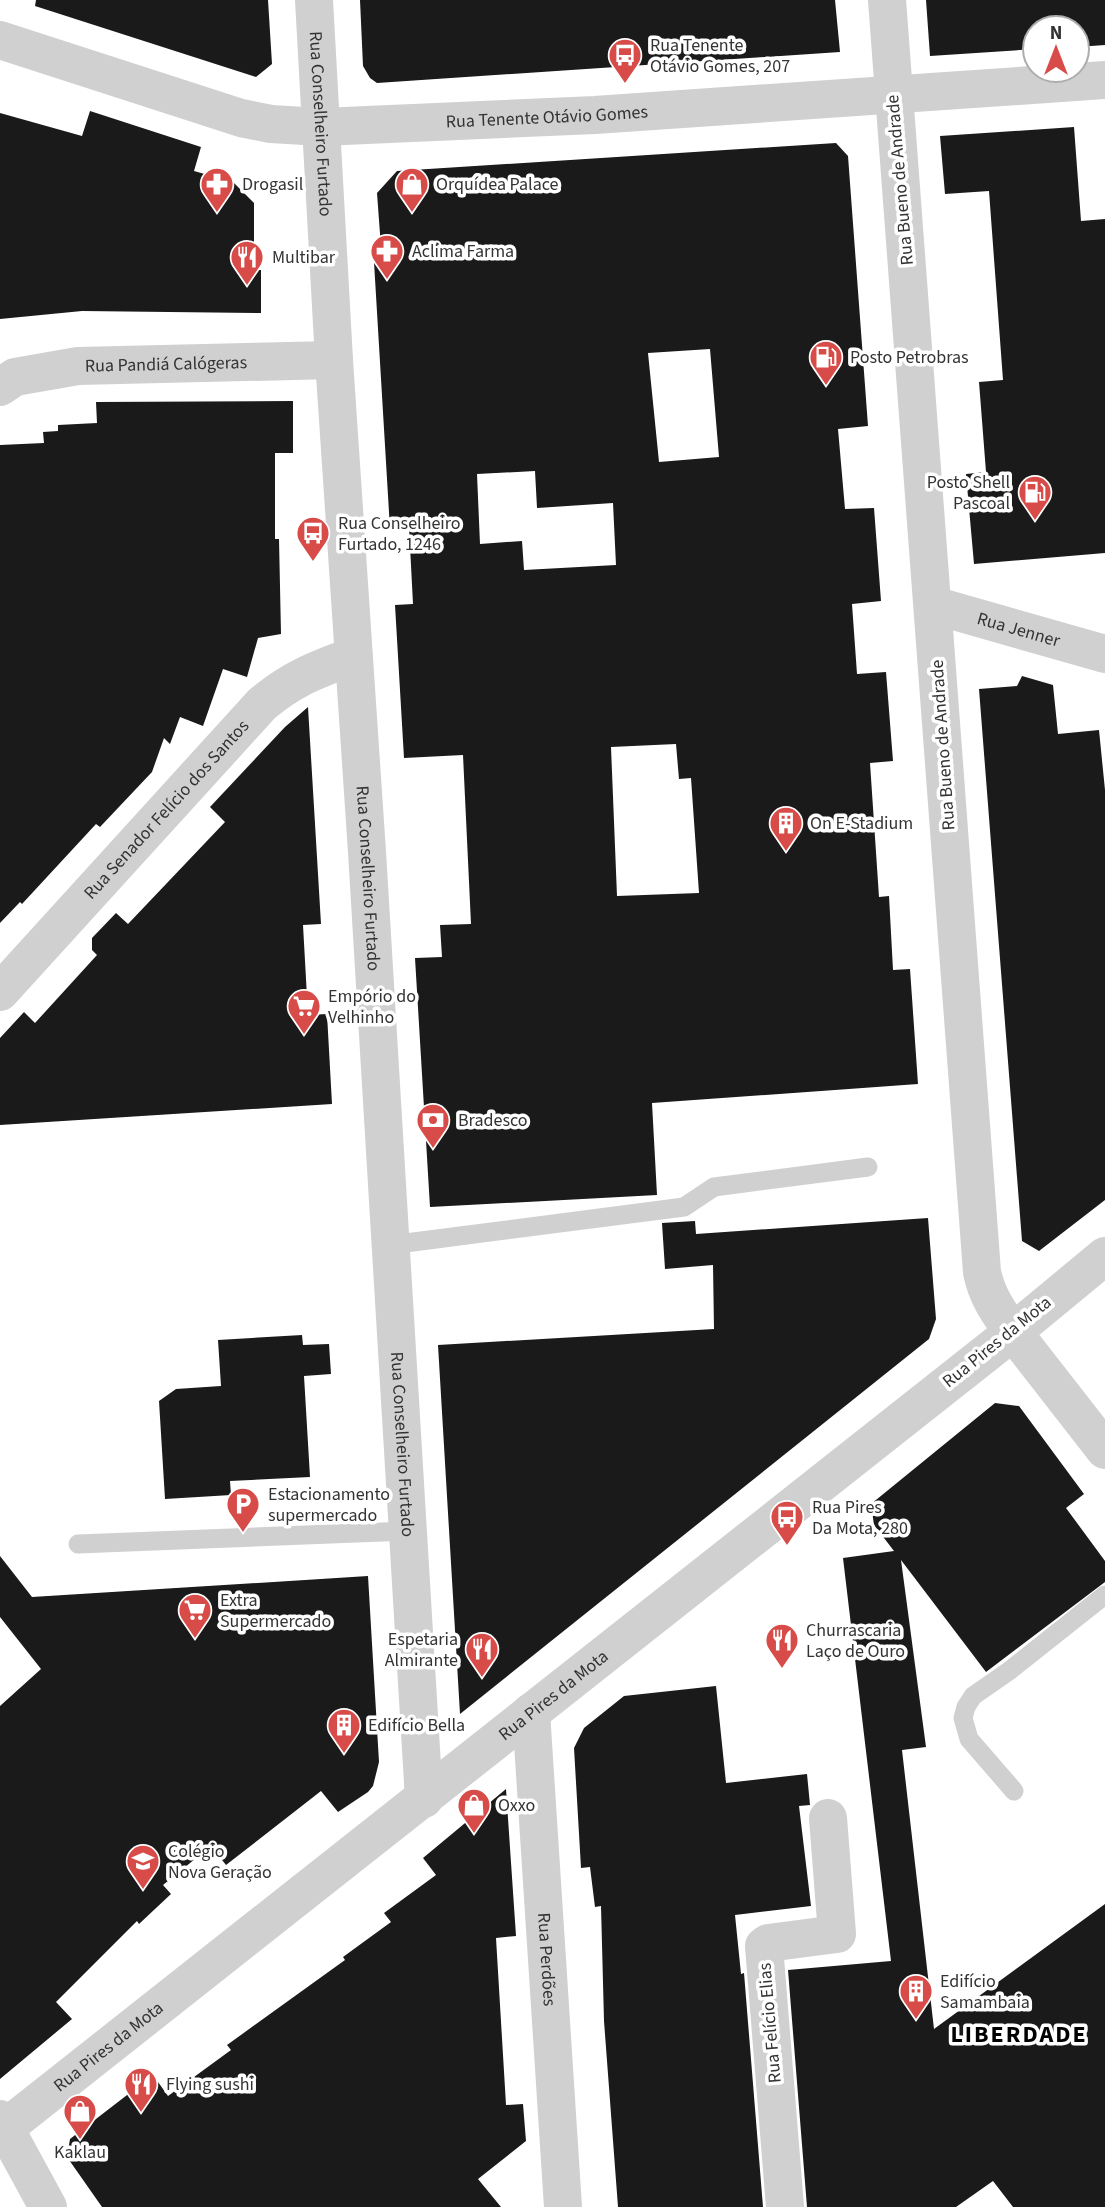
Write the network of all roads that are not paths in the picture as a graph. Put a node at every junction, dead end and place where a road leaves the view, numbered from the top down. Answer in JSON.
{"nodes":[{"id":1,"x":314,"y":0,"type":"edge"},
{"id":2,"x":887,"y":0,"type":"edge"},
{"id":3,"x":0,"y":40,"type":"edge"},
{"id":4,"x":1105,"y":80,"type":"edge"},
{"id":5,"x":893,"y":94,"type":"junction"},
{"id":6,"x":321,"y":127,"type":"junction"},
{"id":7,"x":334,"y":360,"type":"junction"},
{"id":8,"x":0,"y":387,"type":"edge"},
{"id":9,"x":933,"y":605,"type":"junction"},
{"id":10,"x":1105,"y":654,"type":"edge"},
{"id":11,"x":353,"y":656,"type":"junction"},
{"id":12,"x":0,"y":992,"type":"edge"},
{"id":13,"x":868,"y":1167,"type":"dead end"},
{"id":14,"x":390,"y":1245,"type":"junction"},
{"id":15,"x":1105,"y":1256,"type":"edge"},
{"id":16,"x":1013,"y":1332,"type":"junction"},
{"id":17,"x":1105,"y":1450,"type":"edge"},
{"id":18,"x":408,"y":1531,"type":"junction"},
{"id":19,"x":78,"y":1544,"type":"dead end"},
{"id":20,"x":1105,"y":1595,"type":"edge"},
{"id":21,"x":531,"y":1712,"type":"junction"},
{"id":22,"x":1014,"y":1791,"type":"dead end"},
{"id":23,"x":424,"y":1799,"type":"junction"},
{"id":24,"x":828,"y":1818,"type":"dead end"},
{"id":25,"x":2,"y":2126,"type":"edge"},
{"id":26,"x":48,"y":2207,"type":"edge"},
{"id":27,"x":563,"y":2207,"type":"edge"},
{"id":28,"x":785,"y":2207,"type":"edge"}],
"edges":[{"from":1,"to":6,"type":"street","name":"Rua Conselheiro Furtado"},
{"from":2,"to":5,"type":"street","name":"Rua Bueno de Andrade"},
{"from":3,"to":6,"type":"street","name":"Rua Tenente Otávio Gomes"},
{"from":4,"to":5,"type":"street","name":"Rua Tenente Otávio Gomes"},
{"from":5,"to":6,"type":"street","name":"Rua Tenente Otávio Gomes"},
{"from":5,"to":9,"type":"street","name":"Rua Bueno de Andrade"},
{"from":6,"to":7,"type":"street","name":"Rua Conselheiro Furtado"},
{"from":7,"to":8,"type":"street","name":"Rua Pandiá Calógeras"},
{"from":7,"to":11,"type":"street","name":"Rua Conselheiro Furtado"},
{"from":9,"to":10,"type":"street","name":"Rua Jenner"},
{"from":9,"to":16,"type":"street","name":"Rua Bueno de Andrade"},
{"from":11,"to":12,"type":"street","name":"Rua Senador Felício dos Santos"},
{"from":11,"to":14,"type":"street","name":"Rua Conselheiro Furtado"},
{"from":13,"to":14,"type":"lane"},
{"from":14,"to":18,"type":"street","name":"Rua Conselheiro Furtado"},
{"from":15,"to":16,"type":"street","name":"Rua Pires da Mota"},
{"from":16,"to":17,"type":"street","name":"Rua Bueno de Andrade"},
{"from":16,"to":21,"type":"street","name":"Rua Pires da Mota"},
{"from":18,"to":19,"type":"lane"},
{"from":18,"to":23,"type":"street","name":"Rua Conselheiro Furtado"},
{"from":20,"to":22,"type":"lane"},
{"from":21,"to":23,"type":"street","name":"Rua Pires da Mota"},
{"from":21,"to":27,"type":"street","name":"Rua Perdões"},
{"from":23,"to":25,"type":"street","name":"Rua Pires da Mota"},
{"from":24,"to":28,"type":"street","name":"Rua Felício Elias"},
{"from":25,"to":26,"type":"street"}]}
